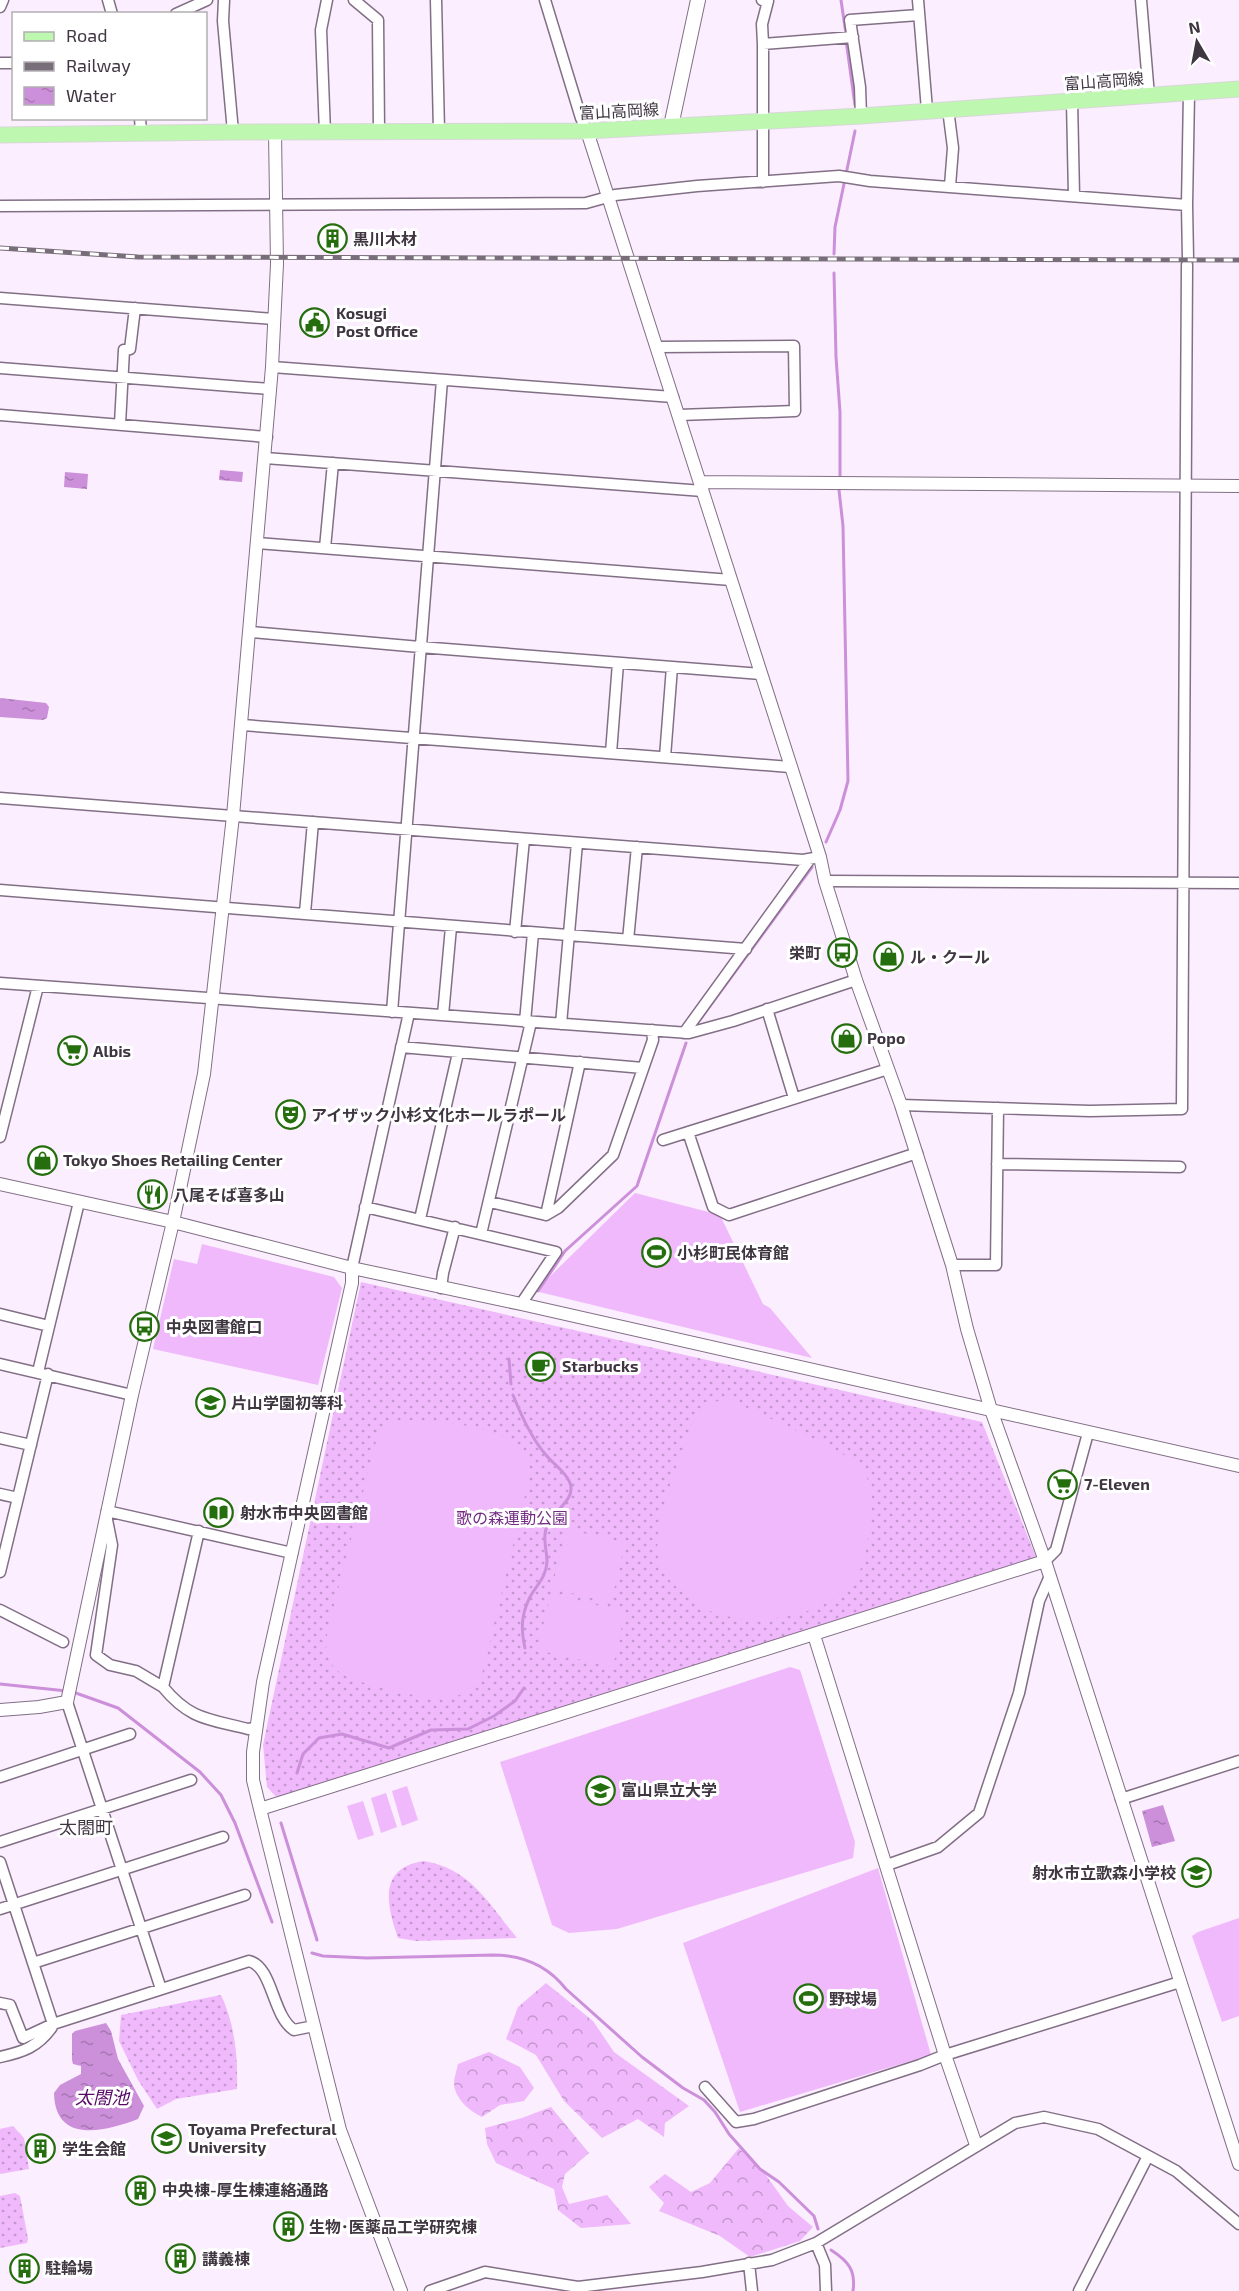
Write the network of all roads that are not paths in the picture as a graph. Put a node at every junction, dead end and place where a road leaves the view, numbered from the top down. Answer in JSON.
{"nodes":[{"id":1,"x":3,"y":0,"type":"edge"},
{"id":2,"x":207,"y":0,"type":"edge"},
{"id":3,"x":224,"y":0,"type":"edge"},
{"id":4,"x":327,"y":0,"type":"edge"},
{"id":5,"x":354,"y":0,"type":"edge"},
{"id":6,"x":436,"y":0,"type":"edge"},
{"id":7,"x":545,"y":0,"type":"edge"},
{"id":8,"x":698,"y":0,"type":"edge"},
{"id":9,"x":762,"y":0,"type":"edge"},
{"id":10,"x":918,"y":0,"type":"edge"},
{"id":11,"x":1142,"y":0,"type":"edge"},
{"id":12,"x":0,"y":8,"type":"edge"},
{"id":13,"x":180,"y":12,"type":"edge"},
{"id":14,"x":919,"y":15,"type":"junction"},
{"id":15,"x":853,"y":37,"type":"junction"},
{"id":16,"x":763,"y":44,"type":"junction"},
{"id":17,"x":1239,"y":89,"type":"edge"},
{"id":18,"x":1189,"y":93,"type":"junction"},
{"id":19,"x":1149,"y":96,"type":"junction"},
{"id":20,"x":1072,"y":101,"type":"junction"},
{"id":21,"x":927,"y":110,"type":"junction"},
{"id":22,"x":948,"y":110,"type":"junction"},
{"id":23,"x":861,"y":116,"type":"junction"},
{"id":24,"x":762,"y":121,"type":"junction"},
{"id":25,"x":140,"y":125,"type":"edge"},
{"id":26,"x":671,"y":126,"type":"junction"},
{"id":27,"x":439,"y":131,"type":"junction"},
{"id":28,"x":587,"y":131,"type":"junction"},
{"id":29,"x":233,"y":132,"type":"junction"},
{"id":30,"x":379,"y":132,"type":"junction"},
{"id":31,"x":275,"y":133,"type":"junction"},
{"id":32,"x":325,"y":133,"type":"junction"},
{"id":33,"x":0,"y":135,"type":"edge"},
{"id":34,"x":763,"y":182,"type":"junction"},
{"id":35,"x":950,"y":186,"type":"junction"},
{"id":36,"x":1074,"y":196,"type":"junction"},
{"id":37,"x":610,"y":197,"type":"junction"},
{"id":38,"x":276,"y":203,"type":"junction"},
{"id":39,"x":1187,"y":205,"type":"junction"},
{"id":40,"x":0,"y":206,"type":"edge"},
{"id":41,"x":0,"y":298,"type":"edge"},
{"id":42,"x":135,"y":308,"type":"junction"},
{"id":43,"x":274,"y":319,"type":"junction"},
{"id":44,"x":657,"y":347,"type":"junction"},
{"id":45,"x":272,"y":367,"type":"junction"},
{"id":46,"x":0,"y":368,"type":"edge"},
{"id":47,"x":122,"y":377,"type":"junction"},
{"id":48,"x":442,"y":380,"type":"junction"},
{"id":49,"x":270,"y":390,"type":"junction"},
{"id":50,"x":673,"y":397,"type":"junction"},
{"id":51,"x":679,"y":415,"type":"junction"},
{"id":52,"x":0,"y":416,"type":"edge"},
{"id":53,"x":120,"y":424,"type":"junction"},
{"id":54,"x":267,"y":436,"type":"junction"},
{"id":55,"x":265,"y":458,"type":"junction"},
{"id":56,"x":333,"y":463,"type":"junction"},
{"id":57,"x":435,"y":471,"type":"junction"},
{"id":58,"x":1185,"y":485,"type":"junction"},
{"id":59,"x":702,"y":486,"type":"junction"},
{"id":60,"x":1239,"y":486,"type":"edge"},
{"id":61,"x":257,"y":543,"type":"junction"},
{"id":62,"x":325,"y":548,"type":"junction"},
{"id":63,"x":428,"y":556,"type":"junction"},
{"id":64,"x":731,"y":580,"type":"junction"},
{"id":65,"x":251,"y":632,"type":"junction"},
{"id":66,"x":420,"y":648,"type":"junction"},
{"id":67,"x":618,"y":663,"type":"junction"},
{"id":68,"x":672,"y":667,"type":"junction"},
{"id":69,"x":761,"y":674,"type":"junction"},
{"id":70,"x":242,"y":725,"type":"junction"},
{"id":71,"x":412,"y":738,"type":"junction"},
{"id":72,"x":611,"y":753,"type":"junction"},
{"id":73,"x":666,"y":757,"type":"junction"},
{"id":74,"x":790,"y":767,"type":"junction"},
{"id":75,"x":0,"y":798,"type":"edge"},
{"id":76,"x":233,"y":816,"type":"junction"},
{"id":77,"x":313,"y":822,"type":"junction"},
{"id":78,"x":406,"y":830,"type":"junction"},
{"id":79,"x":524,"y":839,"type":"junction"},
{"id":80,"x":577,"y":843,"type":"junction"},
{"id":81,"x":637,"y":847,"type":"junction"},
{"id":82,"x":815,"y":858,"type":"junction"},
{"id":83,"x":825,"y":881,"type":"junction"},
{"id":84,"x":1183,"y":883,"type":"junction"},
{"id":85,"x":1239,"y":883,"type":"edge"},
{"id":86,"x":0,"y":890,"type":"edge"},
{"id":87,"x":223,"y":908,"type":"junction"},
{"id":88,"x":305,"y":913,"type":"junction"},
{"id":89,"x":398,"y":922,"type":"junction"},
{"id":90,"x":451,"y":927,"type":"junction"},
{"id":91,"x":515,"y":932,"type":"junction"},
{"id":92,"x":533,"y":933,"type":"junction"},
{"id":93,"x":568,"y":935,"type":"junction"},
{"id":94,"x":628,"y":940,"type":"junction"},
{"id":95,"x":746,"y":949,"type":"junction"},
{"id":96,"x":856,"y":980,"type":"junction"},
{"id":97,"x":0,"y":982,"type":"edge"},
{"id":98,"x":38,"y":986,"type":"junction"},
{"id":99,"x":213,"y":998,"type":"junction"},
{"id":100,"x":767,"y":1009,"type":"junction"},
{"id":101,"x":392,"y":1012,"type":"junction"},
{"id":102,"x":409,"y":1013,"type":"junction"},
{"id":103,"x":443,"y":1015,"type":"junction"},
{"id":104,"x":528,"y":1022,"type":"junction"},
{"id":105,"x":561,"y":1024,"type":"junction"},
{"id":106,"x":652,"y":1030,"type":"junction"},
{"id":107,"x":684,"y":1033,"type":"junction"},
{"id":108,"x":401,"y":1047,"type":"junction"},
{"id":109,"x":458,"y":1053,"type":"junction"},
{"id":110,"x":523,"y":1059,"type":"junction"},
{"id":111,"x":580,"y":1062,"type":"junction"},
{"id":112,"x":643,"y":1068,"type":"junction"},
{"id":113,"x":888,"y":1069,"type":"junction"},
{"id":114,"x":794,"y":1098,"type":"junction"},
{"id":115,"x":901,"y":1105,"type":"junction"},
{"id":116,"x":998,"y":1108,"type":"junction"},
{"id":117,"x":688,"y":1132,"type":"junction"},
{"id":118,"x":0,"y":1137,"type":"edge"},
{"id":119,"x":663,"y":1140,"type":"dead end"},
{"id":120,"x":916,"y":1154,"type":"junction"},
{"id":121,"x":997,"y":1164,"type":"junction"},
{"id":122,"x":1180,"y":1167,"type":"dead end"},
{"id":123,"x":0,"y":1184,"type":"edge"},
{"id":124,"x":80,"y":1202,"type":"junction"},
{"id":125,"x":490,"y":1202,"type":"junction"},
{"id":126,"x":365,"y":1208,"type":"junction"},
{"id":127,"x":546,"y":1215,"type":"junction"},
{"id":128,"x":420,"y":1220,"type":"junction"},
{"id":129,"x":173,"y":1222,"type":"junction"},
{"id":130,"x":455,"y":1227,"type":"junction"},
{"id":131,"x":482,"y":1234,"type":"junction"},
{"id":132,"x":952,"y":1264,"type":"junction"},
{"id":133,"x":352,"y":1268,"type":"junction"},
{"id":134,"x":441,"y":1288,"type":"junction"},
{"id":135,"x":521,"y":1304,"type":"junction"},
{"id":136,"x":0,"y":1314,"type":"edge"},
{"id":137,"x":49,"y":1326,"type":"junction"},
{"id":138,"x":0,"y":1364,"type":"edge"},
{"id":139,"x":43,"y":1373,"type":"junction"},
{"id":140,"x":132,"y":1395,"type":"junction"},
{"id":141,"x":991,"y":1410,"type":"junction"},
{"id":142,"x":1088,"y":1433,"type":"junction"},
{"id":143,"x":0,"y":1438,"type":"edge"},
{"id":144,"x":31,"y":1445,"type":"junction"},
{"id":145,"x":1239,"y":1466,"type":"edge"},
{"id":146,"x":0,"y":1494,"type":"edge"},
{"id":147,"x":18,"y":1498,"type":"junction"},
{"id":148,"x":107,"y":1515,"type":"junction"},
{"id":149,"x":199,"y":1531,"type":"junction"},
{"id":150,"x":292,"y":1553,"type":"junction"},
{"id":151,"x":1045,"y":1561,"type":"junction"},
{"id":152,"x":0,"y":1572,"type":"edge"},
{"id":153,"x":1050,"y":1576,"type":"junction"},
{"id":154,"x":0,"y":1610,"type":"edge"},
{"id":155,"x":814,"y":1635,"type":"junction"},
{"id":156,"x":63,"y":1642,"type":"dead end"},
{"id":157,"x":163,"y":1687,"type":"junction"},
{"id":158,"x":68,"y":1695,"type":"junction"},
{"id":159,"x":0,"y":1710,"type":"edge"},
{"id":160,"x":255,"y":1728,"type":"junction"},
{"id":161,"x":130,"y":1734,"type":"dead end"},
{"id":162,"x":82,"y":1750,"type":"junction"},
{"id":163,"x":1239,"y":1761,"type":"edge"},
{"id":164,"x":0,"y":1778,"type":"edge"},
{"id":165,"x":191,"y":1780,"type":"dead end"},
{"id":166,"x":1121,"y":1799,"type":"junction"},
{"id":167,"x":102,"y":1809,"type":"junction"},
{"id":168,"x":260,"y":1809,"type":"junction"},
{"id":169,"x":223,"y":1837,"type":"dead end"},
{"id":170,"x":0,"y":1842,"type":"edge"},
{"id":171,"x":0,"y":1862,"type":"edge"},
{"id":172,"x":887,"y":1865,"type":"junction"},
{"id":173,"x":121,"y":1869,"type":"junction"},
{"id":174,"x":245,"y":1894,"type":"dead end"},
{"id":175,"x":14,"y":1904,"type":"junction"},
{"id":176,"x":0,"y":1909,"type":"edge"},
{"id":177,"x":141,"y":1928,"type":"junction"},
{"id":178,"x":33,"y":1963,"type":"junction"},
{"id":179,"x":1180,"y":1982,"type":"junction"},
{"id":180,"x":161,"y":1989,"type":"junction"},
{"id":181,"x":0,"y":2003,"type":"edge"},
{"id":182,"x":53,"y":2024,"type":"junction"},
{"id":183,"x":314,"y":2026,"type":"junction"},
{"id":184,"x":945,"y":2055,"type":"junction"},
{"id":185,"x":0,"y":2057,"type":"edge"},
{"id":186,"x":705,"y":2086,"type":"dead end"},
{"id":187,"x":976,"y":2145,"type":"junction"},
{"id":188,"x":1148,"y":2156,"type":"junction"},
{"id":189,"x":1238,"y":2157,"type":"edge"},
{"id":190,"x":1239,"y":2224,"type":"edge"},
{"id":191,"x":816,"y":2243,"type":"junction"},
{"id":192,"x":749,"y":2264,"type":"junction"},
{"id":193,"x":401,"y":2291,"type":"edge"},
{"id":194,"x":430,"y":2291,"type":"edge"},
{"id":195,"x":752,"y":2291,"type":"edge"},
{"id":196,"x":826,"y":2291,"type":"edge"},
{"id":197,"x":1079,"y":2291,"type":"edge"}],
"edges":[{"from":1,"to":12,"type":"street"},
{"from":2,"to":13,"type":"street"},
{"from":3,"to":29,"type":"street"},
{"from":4,"to":32,"type":"street"},
{"from":5,"to":30,"type":"street"},
{"from":6,"to":27,"type":"street"},
{"from":7,"to":28,"type":"street"},
{"from":8,"to":26,"type":"main road"},
{"from":9,"to":16,"type":"street"},
{"from":10,"to":14,"type":"street"},
{"from":11,"to":19,"type":"street"},
{"from":14,"to":15,"type":"street"},
{"from":14,"to":21,"type":"street"},
{"from":15,"to":16,"type":"street"},
{"from":15,"to":23,"type":"street"},
{"from":16,"to":24,"type":"street"},
{"from":17,"to":18,"type":"main road","name":"富山高岡線"},
{"from":18,"to":19,"type":"main road","name":"富山高岡線"},
{"from":18,"to":39,"type":"street"},
{"from":19,"to":20,"type":"main road","name":"富山高岡線"},
{"from":20,"to":22,"type":"main road","name":"富山高岡線"},
{"from":20,"to":36,"type":"street"},
{"from":21,"to":22,"type":"main road","name":"富山高岡線"},
{"from":21,"to":23,"type":"main road","name":"富山高岡線"},
{"from":22,"to":35,"type":"street"},
{"from":23,"to":24,"type":"main road","name":"富山高岡線"},
{"from":24,"to":26,"type":"main road","name":"富山高岡線"},
{"from":24,"to":34,"type":"street"},
{"from":25,"to":29,"type":"main road","name":"富山高岡線"},
{"from":25,"to":33,"type":"main road","name":"富山高岡線"},
{"from":26,"to":28,"type":"main road","name":"富山高岡線"},
{"from":27,"to":28,"type":"main road","name":"富山高岡線"},
{"from":27,"to":30,"type":"main road","name":"富山高岡線"},
{"from":28,"to":37,"type":"street"},
{"from":29,"to":31,"type":"main road","name":"富山高岡線"},
{"from":30,"to":32,"type":"main road","name":"富山高岡線"},
{"from":31,"to":32,"type":"main road","name":"富山高岡線"},
{"from":31,"to":38,"type":"street"},
{"from":34,"to":35,"type":"street"},
{"from":34,"to":37,"type":"street"},
{"from":35,"to":36,"type":"street"},
{"from":36,"to":39,"type":"street"},
{"from":37,"to":38,"type":"street"},
{"from":37,"to":44,"type":"street"},
{"from":38,"to":40,"type":"street"},
{"from":38,"to":43,"type":"street"},
{"from":39,"to":58,"type":"street"},
{"from":41,"to":42,"type":"street"},
{"from":42,"to":43,"type":"street"},
{"from":42,"to":47,"type":"street"},
{"from":43,"to":45,"type":"street"},
{"from":44,"to":50,"type":"street"},
{"from":44,"to":51,"type":"street"},
{"from":45,"to":48,"type":"street"},
{"from":45,"to":49,"type":"street"},
{"from":46,"to":47,"type":"street"},
{"from":47,"to":49,"type":"street"},
{"from":47,"to":53,"type":"street"},
{"from":48,"to":50,"type":"street"},
{"from":48,"to":57,"type":"street"},
{"from":49,"to":54,"type":"street"},
{"from":50,"to":51,"type":"street"},
{"from":51,"to":59,"type":"street"},
{"from":52,"to":53,"type":"street"},
{"from":53,"to":54,"type":"street"},
{"from":54,"to":55,"type":"street"},
{"from":55,"to":56,"type":"street"},
{"from":55,"to":61,"type":"street"},
{"from":56,"to":57,"type":"street"},
{"from":56,"to":62,"type":"street"},
{"from":57,"to":59,"type":"street"},
{"from":57,"to":63,"type":"street"},
{"from":58,"to":59,"type":"street"},
{"from":58,"to":60,"type":"street"},
{"from":58,"to":84,"type":"street"},
{"from":59,"to":64,"type":"street"},
{"from":61,"to":62,"type":"street"},
{"from":61,"to":65,"type":"street"},
{"from":62,"to":63,"type":"street"},
{"from":63,"to":64,"type":"street"},
{"from":63,"to":66,"type":"street"},
{"from":64,"to":69,"type":"street"},
{"from":65,"to":66,"type":"street"},
{"from":65,"to":70,"type":"street"},
{"from":66,"to":67,"type":"street"},
{"from":66,"to":71,"type":"street"},
{"from":67,"to":68,"type":"street"},
{"from":67,"to":72,"type":"street"},
{"from":68,"to":69,"type":"street"},
{"from":68,"to":73,"type":"street"},
{"from":69,"to":74,"type":"street"},
{"from":70,"to":71,"type":"street"},
{"from":70,"to":76,"type":"street"},
{"from":71,"to":72,"type":"street"},
{"from":71,"to":78,"type":"street"},
{"from":72,"to":73,"type":"street"},
{"from":73,"to":74,"type":"street"},
{"from":74,"to":82,"type":"street"},
{"from":75,"to":76,"type":"street"},
{"from":76,"to":77,"type":"street"},
{"from":76,"to":87,"type":"street"},
{"from":77,"to":78,"type":"street"},
{"from":77,"to":88,"type":"street"},
{"from":78,"to":79,"type":"street"},
{"from":78,"to":89,"type":"street"},
{"from":79,"to":80,"type":"street"},
{"from":79,"to":91,"type":"street"},
{"from":80,"to":81,"type":"street"},
{"from":80,"to":93,"type":"street"},
{"from":81,"to":82,"type":"street"},
{"from":81,"to":94,"type":"street"},
{"from":82,"to":83,"type":"street"},
{"from":82,"to":95,"type":"street"},
{"from":83,"to":84,"type":"street"},
{"from":83,"to":96,"type":"street"},
{"from":84,"to":85,"type":"street"},
{"from":84,"to":116,"type":"street"},
{"from":86,"to":87,"type":"street"},
{"from":87,"to":88,"type":"street"},
{"from":87,"to":99,"type":"street"},
{"from":88,"to":89,"type":"street"},
{"from":89,"to":90,"type":"street"},
{"from":89,"to":101,"type":"street"},
{"from":90,"to":91,"type":"street"},
{"from":90,"to":103,"type":"street"},
{"from":91,"to":92,"type":"street"},
{"from":92,"to":93,"type":"street"},
{"from":92,"to":104,"type":"street"},
{"from":93,"to":94,"type":"street"},
{"from":93,"to":105,"type":"street"},
{"from":94,"to":95,"type":"street"},
{"from":95,"to":107,"type":"street"},
{"from":96,"to":100,"type":"street"},
{"from":96,"to":113,"type":"street"},
{"from":97,"to":98,"type":"street"},
{"from":98,"to":99,"type":"street"},
{"from":98,"to":118,"type":"street"},
{"from":99,"to":101,"type":"street"},
{"from":99,"to":129,"type":"street"},
{"from":100,"to":107,"type":"street"},
{"from":100,"to":114,"type":"street"},
{"from":101,"to":102,"type":"street"},
{"from":102,"to":103,"type":"street"},
{"from":102,"to":108,"type":"street"},
{"from":103,"to":104,"type":"street"},
{"from":104,"to":105,"type":"street"},
{"from":104,"to":110,"type":"street"},
{"from":105,"to":106,"type":"street"},
{"from":106,"to":107,"type":"street"},
{"from":106,"to":112,"type":"street"},
{"from":108,"to":109,"type":"street"},
{"from":108,"to":126,"type":"street"},
{"from":109,"to":110,"type":"street"},
{"from":109,"to":128,"type":"street"},
{"from":110,"to":111,"type":"street"},
{"from":110,"to":125,"type":"street"},
{"from":111,"to":112,"type":"street"},
{"from":111,"to":127,"type":"street"},
{"from":112,"to":127,"type":"street"},
{"from":113,"to":114,"type":"street"},
{"from":113,"to":115,"type":"street"},
{"from":114,"to":117,"type":"street"},
{"from":115,"to":116,"type":"street"},
{"from":115,"to":120,"type":"street"},
{"from":116,"to":121,"type":"street"},
{"from":117,"to":119,"type":"street"},
{"from":117,"to":120,"type":"street"},
{"from":120,"to":132,"type":"street"},
{"from":121,"to":122,"type":"street"},
{"from":121,"to":132,"type":"street"},
{"from":123,"to":124,"type":"street"},
{"from":124,"to":129,"type":"street"},
{"from":124,"to":137,"type":"street"},
{"from":125,"to":127,"type":"street"},
{"from":125,"to":131,"type":"street"},
{"from":126,"to":128,"type":"street"},
{"from":126,"to":133,"type":"street"},
{"from":128,"to":130,"type":"street"},
{"from":129,"to":133,"type":"street"},
{"from":129,"to":140,"type":"street"},
{"from":130,"to":131,"type":"street"},
{"from":130,"to":134,"type":"street"},
{"from":131,"to":135,"type":"street"},
{"from":132,"to":141,"type":"street"},
{"from":133,"to":134,"type":"street"},
{"from":133,"to":150,"type":"street"},
{"from":134,"to":135,"type":"street"},
{"from":135,"to":141,"type":"street"},
{"from":136,"to":137,"type":"street"},
{"from":137,"to":139,"type":"street"},
{"from":138,"to":139,"type":"street"},
{"from":139,"to":140,"type":"street"},
{"from":139,"to":144,"type":"street"},
{"from":140,"to":148,"type":"street"},
{"from":141,"to":142,"type":"street"},
{"from":141,"to":151,"type":"street"},
{"from":142,"to":145,"type":"street"},
{"from":142,"to":151,"type":"street"},
{"from":143,"to":144,"type":"street"},
{"from":144,"to":147,"type":"street"},
{"from":146,"to":147,"type":"street"},
{"from":147,"to":152,"type":"street"},
{"from":148,"to":149,"type":"street"},
{"from":148,"to":157,"type":"street"},
{"from":148,"to":158,"type":"street"},
{"from":149,"to":150,"type":"street"},
{"from":149,"to":157,"type":"street"},
{"from":150,"to":160,"type":"street"},
{"from":151,"to":153,"type":"street"},
{"from":151,"to":155,"type":"street"},
{"from":153,"to":166,"type":"street"},
{"from":153,"to":172,"type":"street"},
{"from":154,"to":156,"type":"street"},
{"from":155,"to":168,"type":"street"},
{"from":155,"to":172,"type":"street"},
{"from":157,"to":160,"type":"street"},
{"from":158,"to":159,"type":"street"},
{"from":158,"to":162,"type":"street"},
{"from":160,"to":168,"type":"street"},
{"from":161,"to":162,"type":"street"},
{"from":162,"to":164,"type":"street"},
{"from":162,"to":167,"type":"street"},
{"from":163,"to":166,"type":"street"},
{"from":165,"to":167,"type":"street"},
{"from":166,"to":179,"type":"street"},
{"from":167,"to":170,"type":"street"},
{"from":167,"to":173,"type":"street"},
{"from":168,"to":183,"type":"street"},
{"from":169,"to":173,"type":"street"},
{"from":171,"to":175,"type":"street"},
{"from":172,"to":184,"type":"street"},
{"from":173,"to":175,"type":"street"},
{"from":173,"to":177,"type":"street"},
{"from":174,"to":177,"type":"street"},
{"from":175,"to":176,"type":"street"},
{"from":175,"to":178,"type":"street"},
{"from":177,"to":178,"type":"street"},
{"from":177,"to":180,"type":"street"},
{"from":178,"to":182,"type":"street"},
{"from":179,"to":184,"type":"street"},
{"from":179,"to":189,"type":"street"},
{"from":180,"to":182,"type":"street"},
{"from":180,"to":183,"type":"street"},
{"from":181,"to":182,"type":"street"},
{"from":182,"to":185,"type":"street"},
{"from":183,"to":193,"type":"street"},
{"from":184,"to":186,"type":"street"},
{"from":184,"to":187,"type":"street"},
{"from":187,"to":188,"type":"street"},
{"from":187,"to":191,"type":"street"},
{"from":188,"to":190,"type":"street"},
{"from":188,"to":197,"type":"street"},
{"from":191,"to":192,"type":"street"},
{"from":191,"to":196,"type":"street"},
{"from":192,"to":194,"type":"street"},
{"from":192,"to":195,"type":"street"}]}
